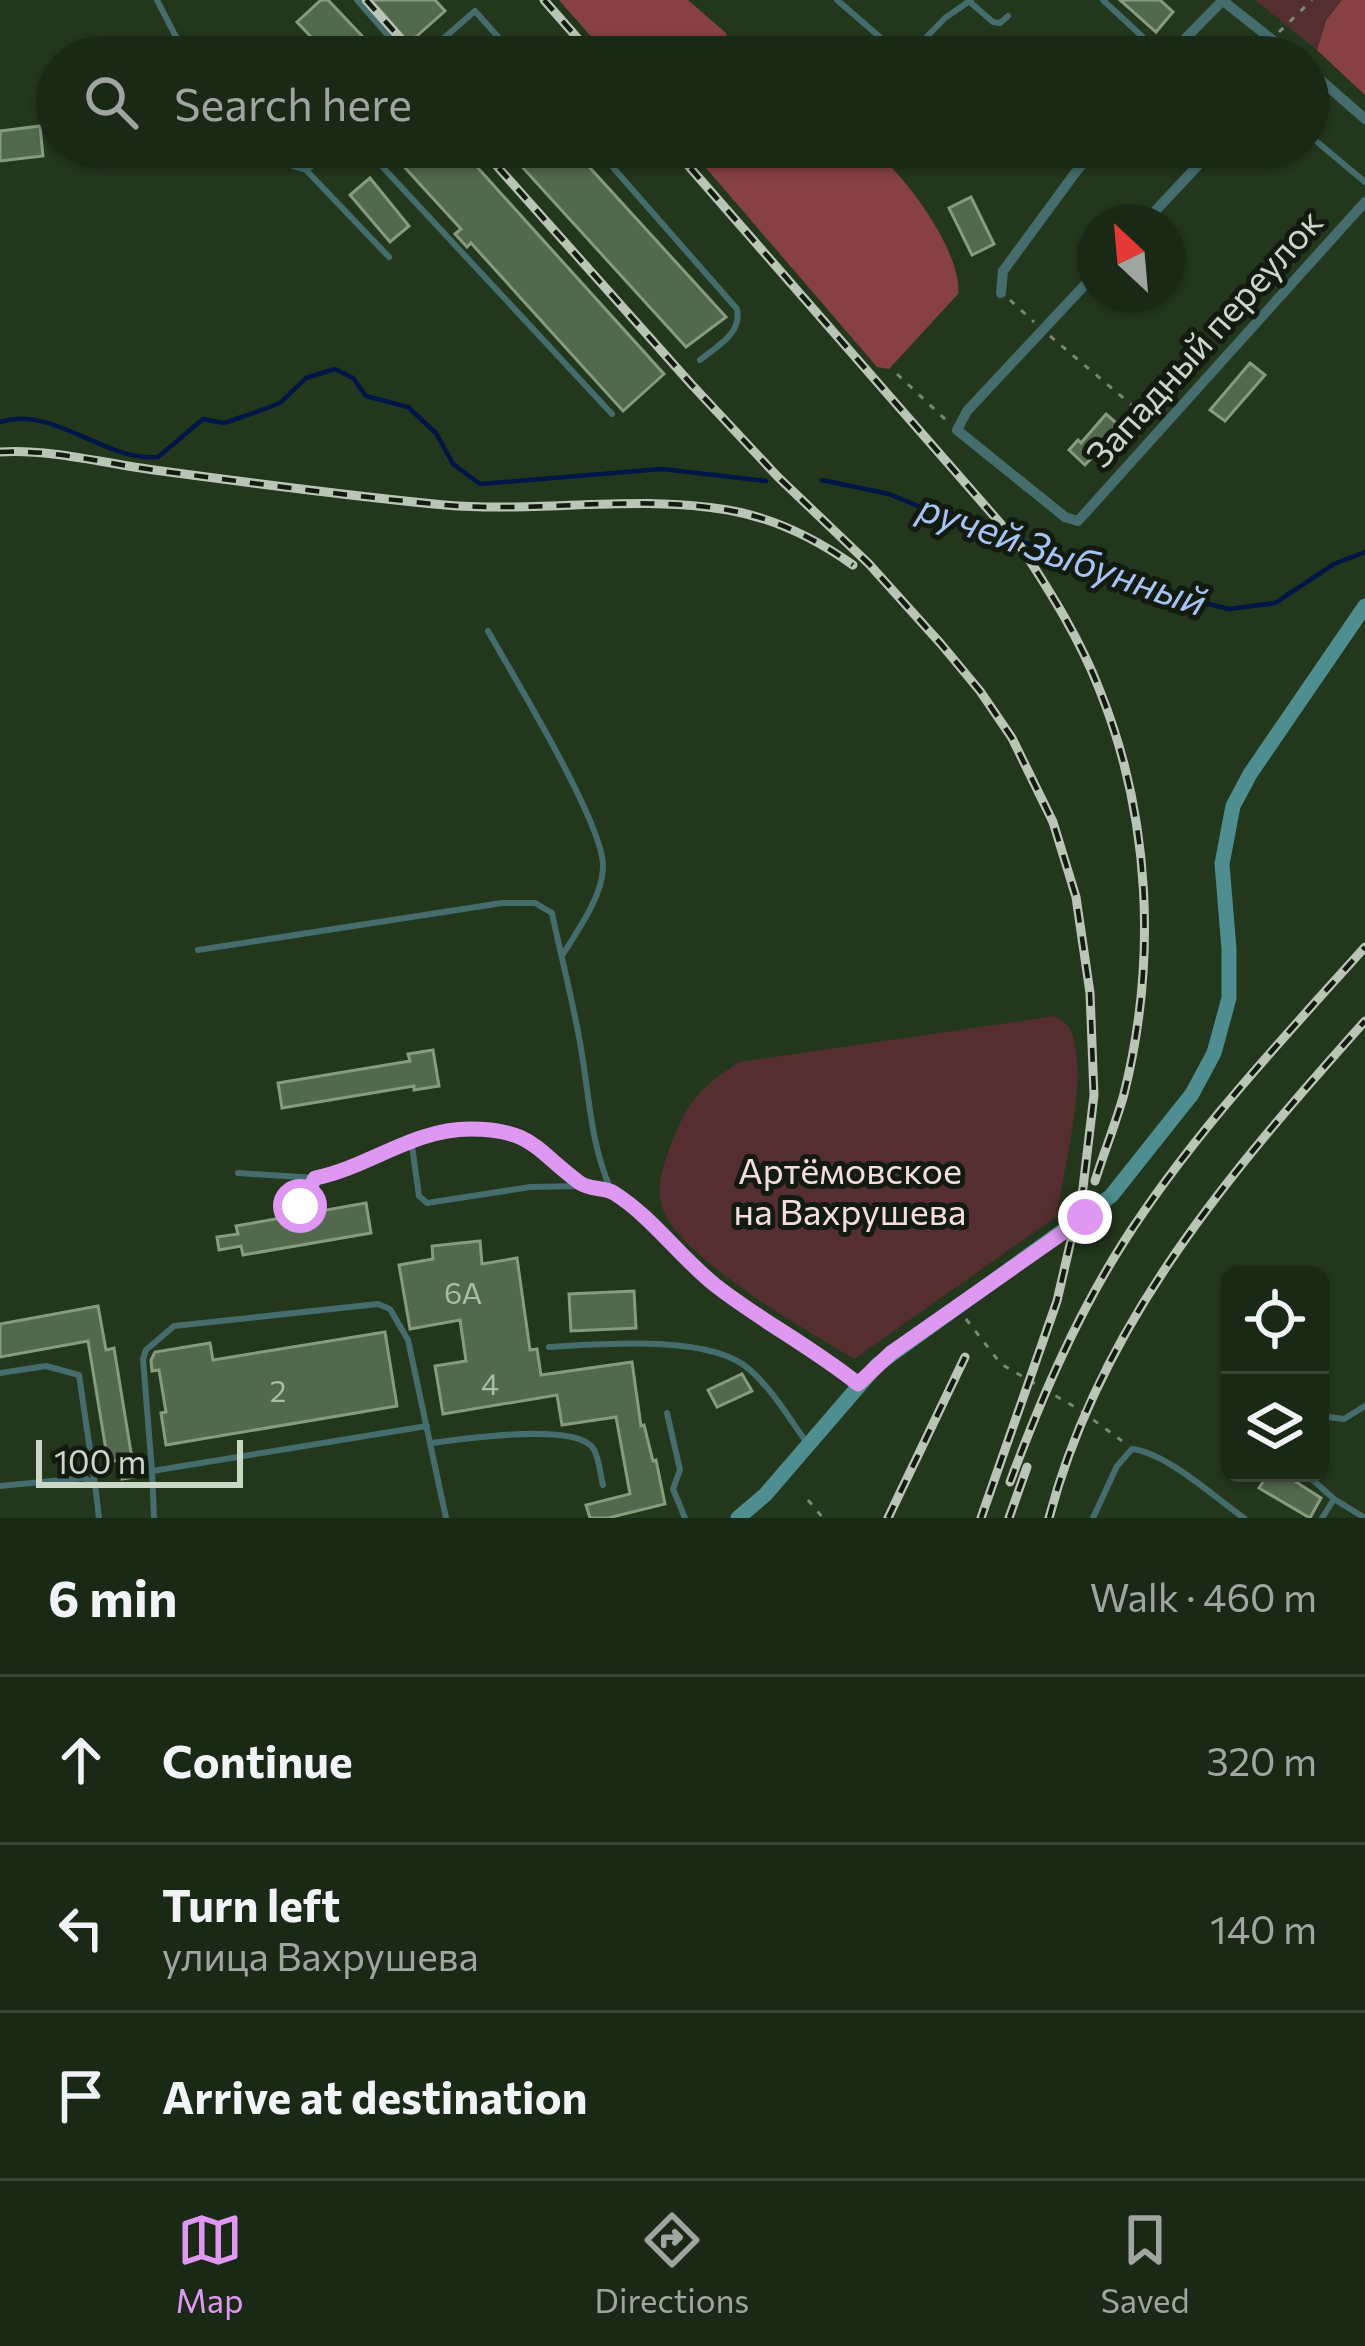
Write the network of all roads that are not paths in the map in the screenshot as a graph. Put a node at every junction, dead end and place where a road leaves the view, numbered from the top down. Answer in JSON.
{"nodes":[{"id":1,"x":157,"y":0,"type":"edge"},
{"id":2,"x":356,"y":0,"type":"edge"},
{"id":3,"x":466,"y":0,"type":"edge"},
{"id":4,"x":837,"y":0,"type":"edge"},
{"id":5,"x":1103,"y":0,"type":"edge"},
{"id":6,"x":1223,"y":0,"type":"edge"},
{"id":7,"x":970,"y":1,"type":"edge"},
{"id":8,"x":476,"y":11,"type":"junction"},
{"id":9,"x":1008,"y":16,"type":"dead end"},
{"id":10,"x":176,"y":36,"type":"edge"},
{"id":11,"x":388,"y":36,"type":"edge"},
{"id":12,"x":447,"y":36,"type":"edge"},
{"id":13,"x":498,"y":36,"type":"edge"},
{"id":14,"x":880,"y":36,"type":"edge"},
{"id":15,"x":927,"y":36,"type":"edge"},
{"id":16,"x":1140,"y":36,"type":"edge"},
{"id":17,"x":1188,"y":36,"type":"edge"},
{"id":18,"x":1268,"y":36,"type":"edge"},
{"id":19,"x":1329,"y":87,"type":"edge"},
{"id":20,"x":1365,"y":118,"type":"edge"},
{"id":21,"x":1329,"y":152,"type":"edge"},
{"id":22,"x":300,"y":168,"type":"edge"},
{"id":23,"x":309,"y":168,"type":"edge"},
{"id":24,"x":384,"y":168,"type":"edge"},
{"id":25,"x":613,"y":168,"type":"edge"},
{"id":26,"x":1079,"y":168,"type":"edge"},
{"id":27,"x":1195,"y":168,"type":"edge"},
{"id":28,"x":306,"y":170,"type":"junction"},
{"id":29,"x":1365,"y":182,"type":"edge"},
{"id":30,"x":1365,"y":202,"type":"edge"},
{"id":31,"x":1162,"y":204,"type":"edge"},
{"id":32,"x":1354,"y":214,"type":"junction"},
{"id":33,"x":1365,"y":225,"type":"edge"},
{"id":34,"x":389,"y":257,"type":"dead end"},
{"id":35,"x":1001,"y":293,"type":"road end"},
{"id":36,"x":1077,"y":293,"type":"edge"},
{"id":37,"x":700,"y":360,"type":"dead end"},
{"id":38,"x":612,"y":414,"type":"dead end"},
{"id":39,"x":1365,"y":606,"type":"edge"},
{"id":40,"x":488,"y":631,"type":"dead end"},
{"id":41,"x":198,"y":950,"type":"dead end"},
{"id":42,"x":561,"y":957,"type":"junction"},
{"id":43,"x":411,"y":1139,"type":"junction"},
{"id":44,"x":238,"y":1173,"type":"dead end"},
{"id":45,"x":315,"y":1178,"type":"junction"},
{"id":46,"x":584,"y":1186,"type":"junction"},
{"id":47,"x":610,"y":1190,"type":"junction"},
{"id":48,"x":300,"y":1206,"type":"dead end"},
{"id":49,"x":549,"y":1347,"type":"dead end"},
{"id":50,"x":0,"y":1372,"type":"edge"},
{"id":51,"x":858,"y":1384,"type":"junction"},
{"id":52,"x":1365,"y":1406,"type":"edge"},
{"id":53,"x":667,"y":1413,"type":"dead end"},
{"id":54,"x":1329,"y":1417,"type":"edge"},
{"id":55,"x":427,"y":1426,"type":"junction"},
{"id":56,"x":432,"y":1443,"type":"junction"},
{"id":57,"x":808,"y":1446,"type":"junction"},
{"id":58,"x":152,"y":1472,"type":"junction"},
{"id":59,"x":1315,"y":1482,"type":"edge"},
{"id":60,"x":95,"y":1484,"type":"junction"},
{"id":61,"x":603,"y":1485,"type":"dead end"},
{"id":62,"x":0,"y":1486,"type":"edge"},
{"id":63,"x":1334,"y":1498,"type":"junction"},
{"id":64,"x":1365,"y":1517,"type":"edge"},
{"id":65,"x":99,"y":1518,"type":"edge"},
{"id":66,"x":154,"y":1518,"type":"edge"},
{"id":67,"x":446,"y":1518,"type":"edge"},
{"id":68,"x":685,"y":1518,"type":"edge"},
{"id":69,"x":738,"y":1518,"type":"edge"},
{"id":70,"x":1093,"y":1518,"type":"edge"},
{"id":71,"x":1244,"y":1518,"type":"edge"},
{"id":72,"x":1322,"y":1518,"type":"edge"}],
"edges":[{"from":1,"to":10,"type":"lane"},
{"from":2,"to":11,"type":"lane"},
{"from":3,"to":8,"type":"lane"},
{"from":4,"to":14,"type":"lane"},
{"from":5,"to":16,"type":"lane"},
{"from":6,"to":17,"type":"street"},
{"from":6,"to":18,"type":"street"},
{"from":7,"to":9,"type":"lane"},
{"from":7,"to":15,"type":"lane"},
{"from":8,"to":12,"type":"lane"},
{"from":8,"to":13,"type":"lane"},
{"from":19,"to":20,"type":"street"},
{"from":21,"to":29,"type":"lane"},
{"from":22,"to":28,"type":"lane"},
{"from":23,"to":28,"type":"lane"},
{"from":24,"to":38,"type":"lane"},
{"from":25,"to":37,"type":"lane"},
{"from":26,"to":35,"type":"street"},
{"from":27,"to":31,"type":"street"},
{"from":28,"to":34,"type":"lane"},
{"from":30,"to":32,"type":"street","name":"Западный переулок"},
{"from":32,"to":33,"type":"lane"},
{"from":32,"to":36,"type":"street","name":"Западный переулок"},
{"from":39,"to":51,"type":"main road"},
{"from":40,"to":42,"type":"lane"},
{"from":41,"to":42,"type":"lane"},
{"from":42,"to":47,"type":"lane"},
{"from":43,"to":45,"type":"lane"},
{"from":43,"to":46,"type":"lane"},
{"from":43,"to":46,"type":"lane"},
{"from":44,"to":45,"type":"lane"},
{"from":45,"to":48,"type":"lane"},
{"from":46,"to":47,"type":"lane"},
{"from":47,"to":51,"type":"lane"},
{"from":49,"to":57,"type":"lane"},
{"from":50,"to":60,"type":"lane"},
{"from":51,"to":57,"type":"main road"},
{"from":52,"to":54,"type":"lane"},
{"from":53,"to":68,"type":"lane"},
{"from":55,"to":56,"type":"lane"},
{"from":55,"to":58,"type":"lane"},
{"from":55,"to":58,"type":"lane"},
{"from":56,"to":61,"type":"lane"},
{"from":56,"to":67,"type":"lane"},
{"from":57,"to":69,"type":"main road"},
{"from":58,"to":66,"type":"lane"},
{"from":59,"to":63,"type":"lane"},
{"from":60,"to":62,"type":"lane"},
{"from":60,"to":65,"type":"lane"},
{"from":63,"to":64,"type":"lane"},
{"from":63,"to":72,"type":"lane"},
{"from":70,"to":71,"type":"lane"}]}
